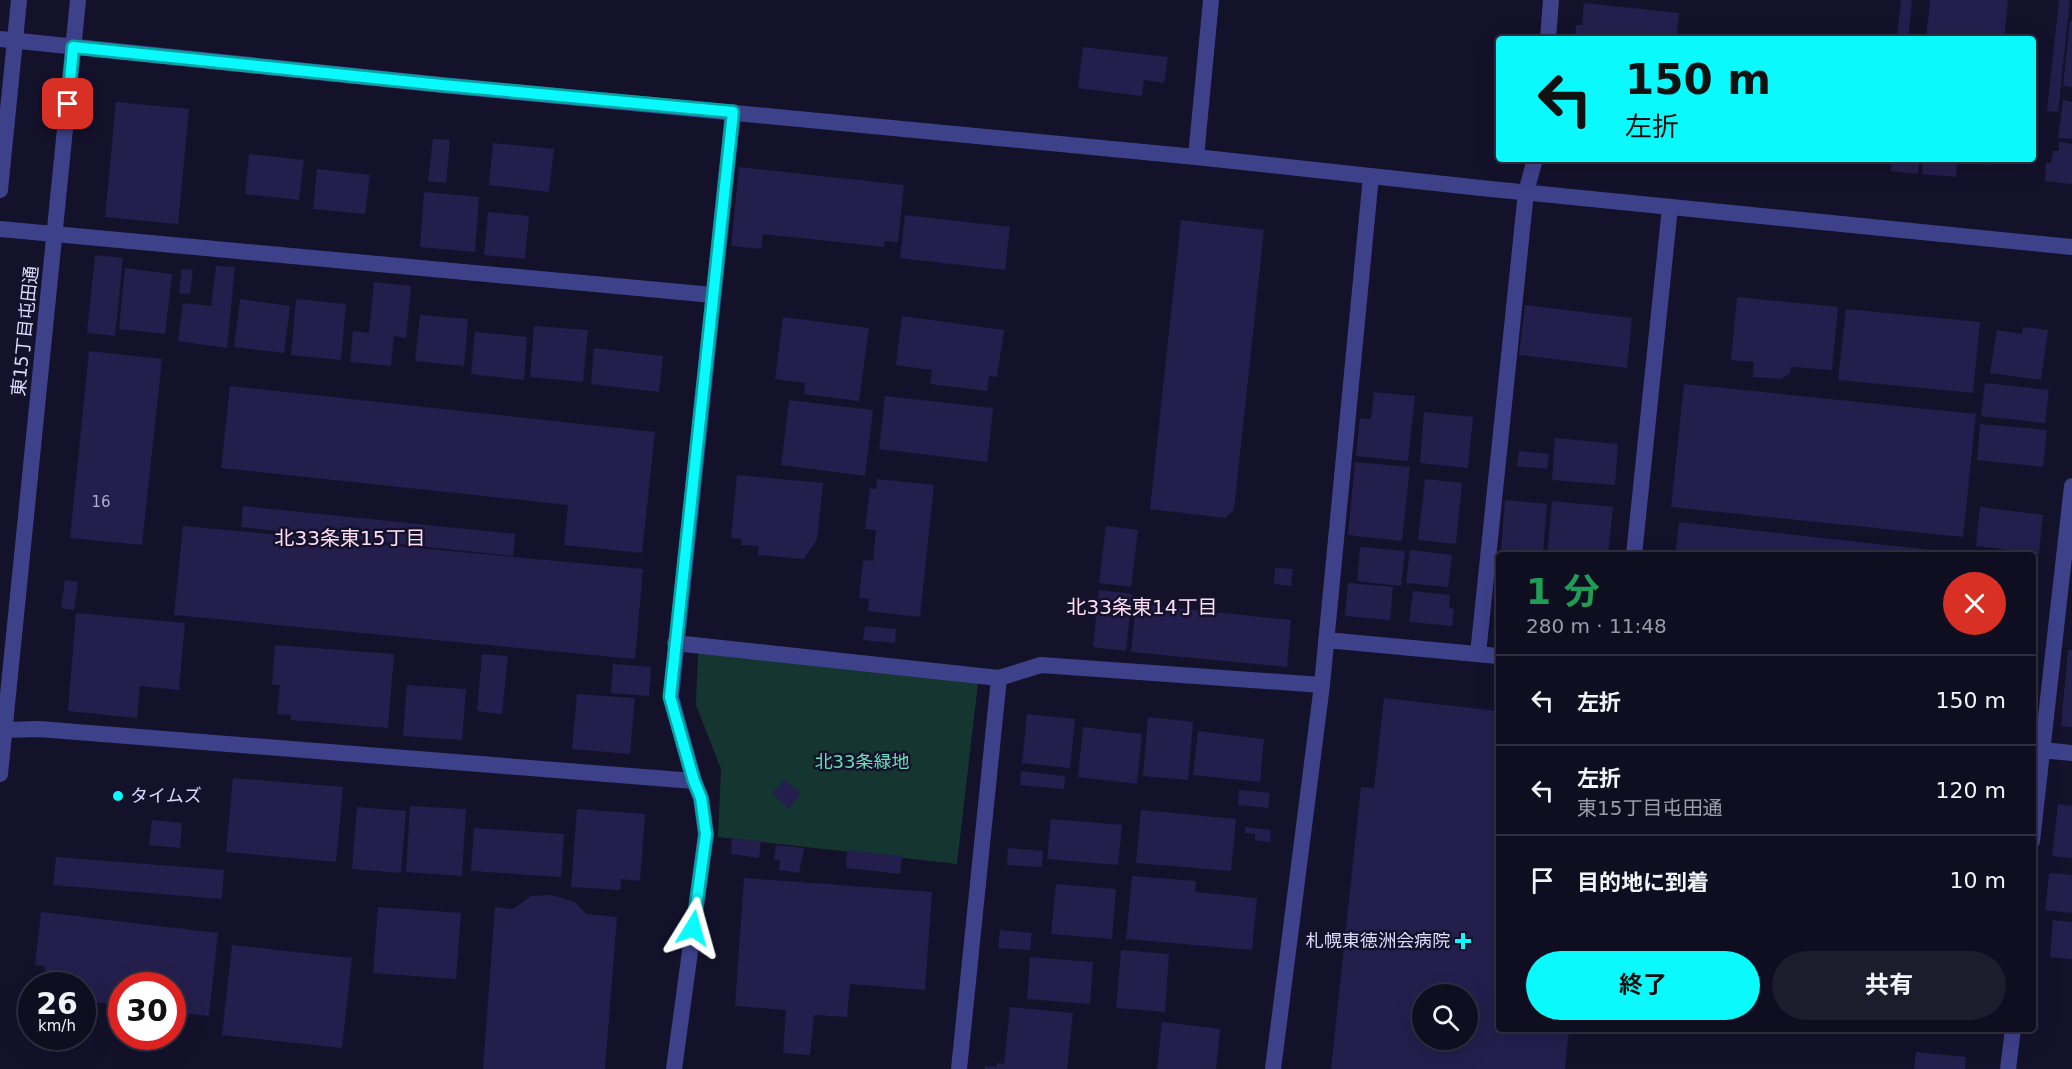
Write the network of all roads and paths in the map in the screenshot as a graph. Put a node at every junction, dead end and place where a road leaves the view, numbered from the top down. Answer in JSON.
{"nodes":[{"id":1,"x":19,"y":0,"type":"edge"},
{"id":2,"x":78,"y":0,"type":"edge"},
{"id":3,"x":1211,"y":0,"type":"edge"},
{"id":4,"x":1551,"y":0,"type":"edge"},
{"id":5,"x":1548,"y":36,"type":"edge"},
{"id":6,"x":7,"y":40,"type":"edge"},
{"id":7,"x":73,"y":47,"type":"junction"},
{"id":8,"x":733,"y":112,"type":"junction"},
{"id":9,"x":1196,"y":157,"type":"junction"},
{"id":10,"x":1534,"y":162,"type":"edge"},
{"id":11,"x":1371,"y":176,"type":"junction"},
{"id":12,"x":0,"y":190,"type":"edge"},
{"id":13,"x":1526,"y":192,"type":"junction"},
{"id":14,"x":1670,"y":207,"type":"junction"},
{"id":15,"x":0,"y":229,"type":"edge"},
{"id":16,"x":54,"y":234,"type":"junction"},
{"id":17,"x":2072,"y":247,"type":"edge"},
{"id":18,"x":713,"y":295,"type":"junction"},
{"id":19,"x":2072,"y":486,"type":"edge"},
{"id":20,"x":1634,"y":552,"type":"edge"},
{"id":21,"x":1326,"y":640,"type":"junction"},
{"id":22,"x":675,"y":643,"type":"junction"},
{"id":23,"x":1478,"y":654,"type":"junction"},
{"id":24,"x":1496,"y":656,"type":"edge"},
{"id":25,"x":999,"y":678,"type":"junction"},
{"id":26,"x":1322,"y":685,"type":"junction"},
{"id":27,"x":4,"y":730,"type":"junction"},
{"id":28,"x":2042,"y":750,"type":"junction"},
{"id":29,"x":2072,"y":753,"type":"edge"},
{"id":30,"x":0,"y":774,"type":"edge"},
{"id":31,"x":694,"y":781,"type":"junction"},
{"id":32,"x":2036,"y":805,"type":"edge"},
{"id":33,"x":2013,"y":1032,"type":"edge"},
{"id":34,"x":674,"y":1069,"type":"edge"},
{"id":35,"x":959,"y":1069,"type":"edge"},
{"id":36,"x":1273,"y":1069,"type":"edge"},
{"id":37,"x":2008,"y":1069,"type":"edge"}],
"edges":[{"from":1,"to":6,"type":"street"},
{"from":2,"to":7,"type":"street","name":"東15丁目屯田通"},
{"from":3,"to":9,"type":"street"},
{"from":4,"to":5,"type":"street"},
{"from":6,"to":7,"type":"street"},
{"from":6,"to":12,"type":"street"},
{"from":7,"to":8,"type":"street"},
{"from":7,"to":16,"type":"street","name":"東15丁目屯田通"},
{"from":8,"to":9,"type":"street"},
{"from":8,"to":18,"type":"street"},
{"from":9,"to":11,"type":"street"},
{"from":10,"to":13,"type":"street"},
{"from":11,"to":13,"type":"street"},
{"from":11,"to":21,"type":"street"},
{"from":13,"to":14,"type":"street"},
{"from":13,"to":23,"type":"street"},
{"from":14,"to":17,"type":"street"},
{"from":14,"to":20,"type":"street"},
{"from":15,"to":16,"type":"street"},
{"from":16,"to":18,"type":"street"},
{"from":16,"to":27,"type":"street","name":"東15丁目屯田通"},
{"from":18,"to":22,"type":"street"},
{"from":19,"to":28,"type":"street"},
{"from":21,"to":23,"type":"street"},
{"from":21,"to":26,"type":"street"},
{"from":22,"to":25,"type":"street"},
{"from":22,"to":31,"type":"street"},
{"from":23,"to":24,"type":"street"},
{"from":25,"to":26,"type":"street"},
{"from":25,"to":35,"type":"street"},
{"from":26,"to":36,"type":"street"},
{"from":27,"to":30,"type":"street","name":"東15丁目屯田通"},
{"from":27,"to":31,"type":"street"},
{"from":28,"to":29,"type":"street"},
{"from":28,"to":32,"type":"street"},
{"from":31,"to":34,"type":"street"},
{"from":33,"to":37,"type":"street"}]}
